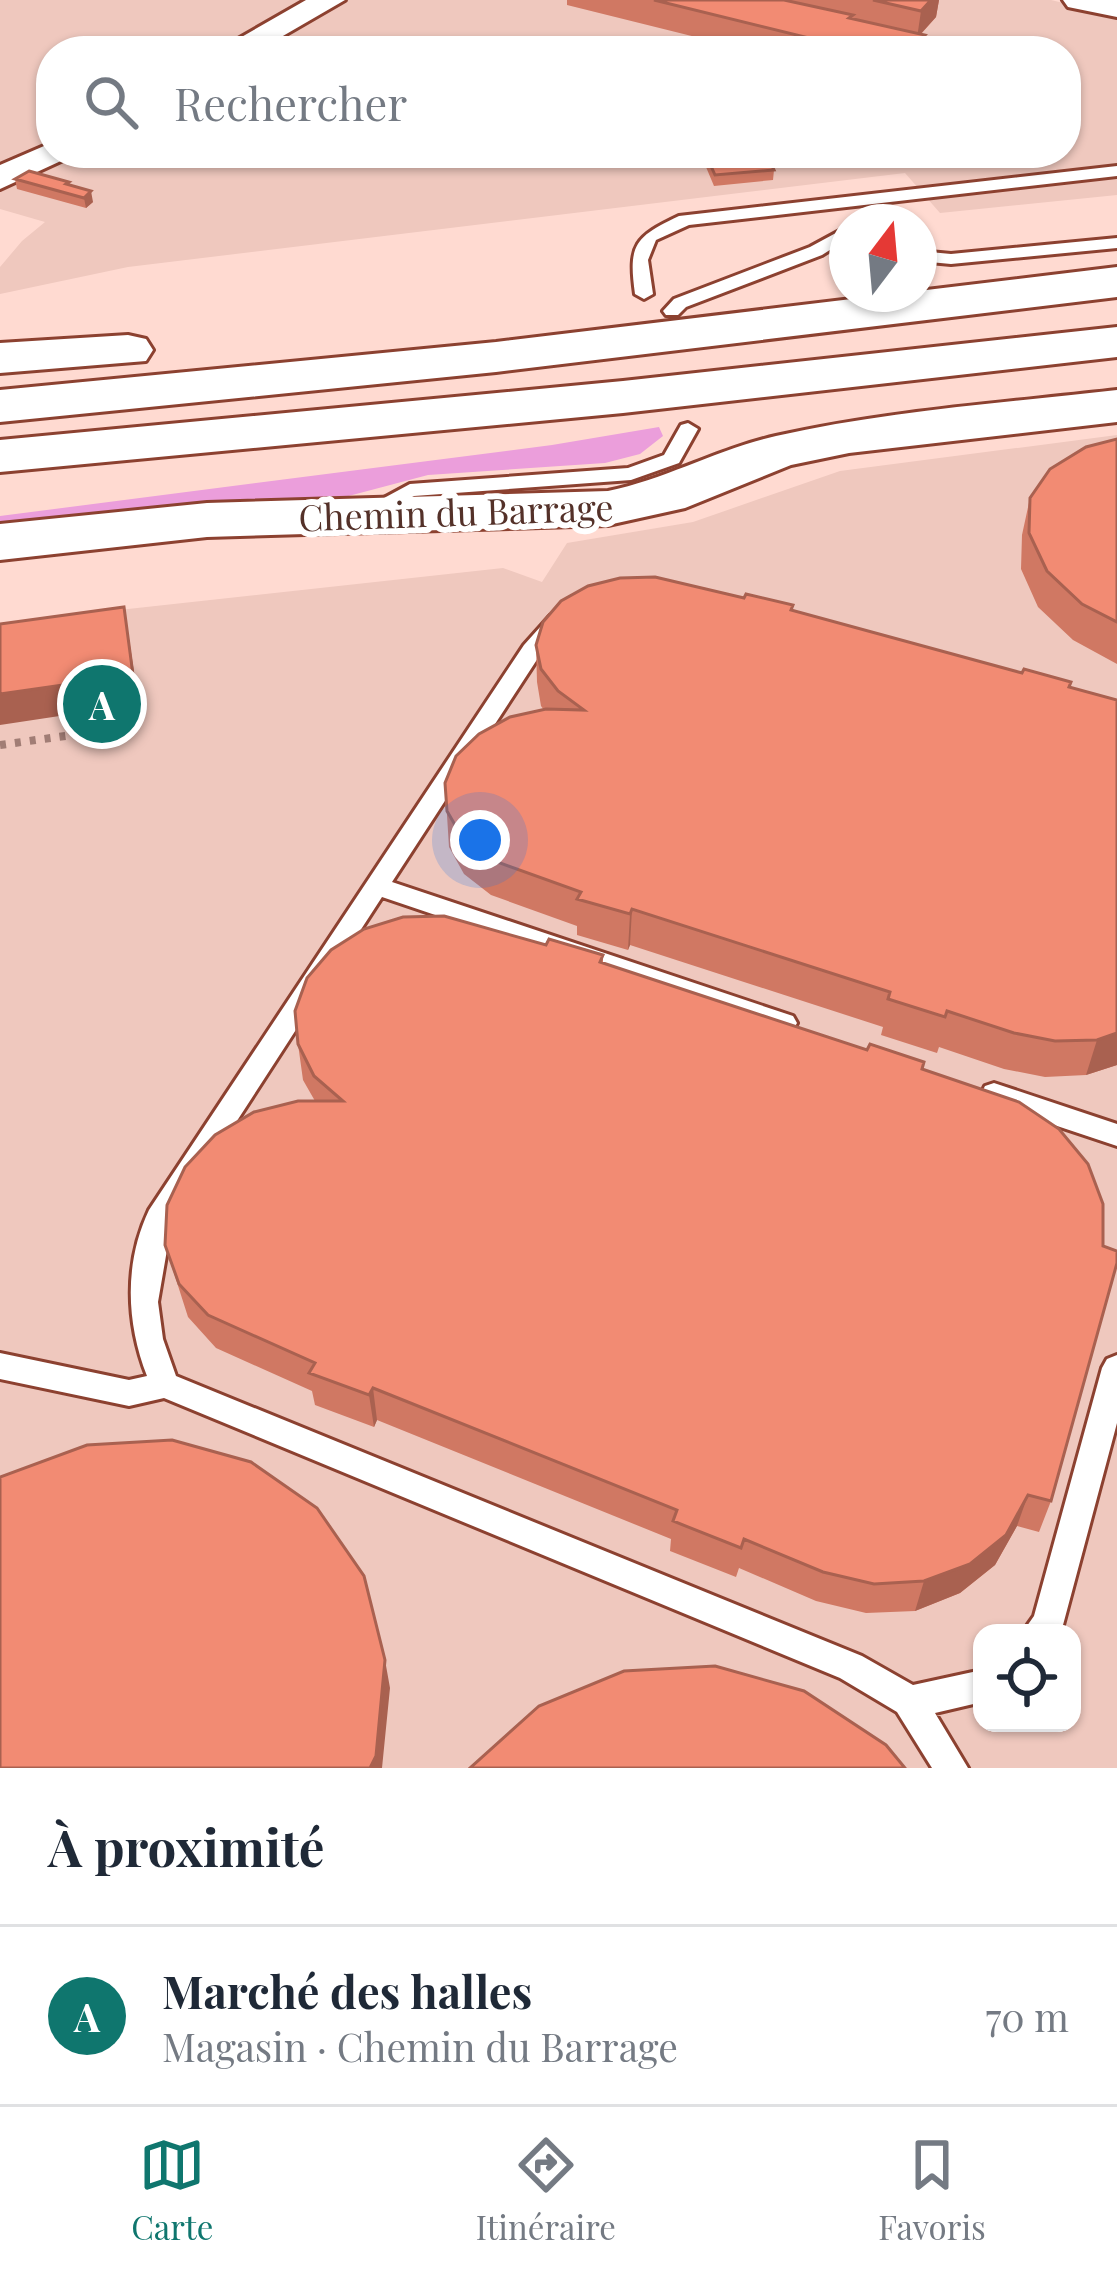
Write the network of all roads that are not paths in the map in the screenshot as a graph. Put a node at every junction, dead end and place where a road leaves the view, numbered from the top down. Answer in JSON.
{"nodes":[{"id":1,"x":328,"y":0,"type":"edge"},
{"id":2,"x":1079,"y":0,"type":"edge"},
{"id":3,"x":1117,"y":8,"type":"edge"},
{"id":4,"x":260,"y":36,"type":"edge"},
{"id":5,"x":36,"y":160,"type":"edge"},
{"id":6,"x":1117,"y":171,"type":"edge"},
{"id":7,"x":0,"y":178,"type":"edge"},
{"id":8,"x":856,"y":202,"type":"joint"},
{"id":9,"x":829,"y":243,"type":"edge"},
{"id":10,"x":1117,"y":243,"type":"edge"},
{"id":11,"x":937,"y":258,"type":"edge"},
{"id":12,"x":1117,"y":267,"type":"edge"},
{"id":13,"x":1117,"y":282,"type":"edge"},
{"id":14,"x":937,"y":286,"type":"edge"},
{"id":15,"x":829,"y":295,"type":"edge"},
{"id":16,"x":658,"y":302,"type":"junction"},
{"id":17,"x":419,"y":336,"type":"junction"},
{"id":18,"x":1117,"y":342,"type":"edge"},
{"id":19,"x":0,"y":358,"type":"edge"},
{"id":20,"x":0,"y":377,"type":"edge"},
{"id":21,"x":623,"y":398,"type":"junction"},
{"id":22,"x":0,"y":406,"type":"edge"},
{"id":23,"x":1117,"y":406,"type":"edge"},
{"id":24,"x":688,"y":429,"type":"dead end"},
{"id":25,"x":0,"y":456,"type":"edge"},
{"id":26,"x":0,"y":487,"type":"edge"},
{"id":27,"x":362,"y":515,"type":"junction"},
{"id":28,"x":0,"y":542,"type":"edge"},
{"id":29,"x":587,"y":605,"type":"edge"},
{"id":30,"x":377,"y":886,"type":"junction"},
{"id":31,"x":803,"y":1029,"type":"edge"},
{"id":32,"x":960,"y":1082,"type":"edge"},
{"id":33,"x":1117,"y":1136,"type":"edge"},
{"id":34,"x":0,"y":1366,"type":"edge"},
{"id":35,"x":1117,"y":1368,"type":"edge"},
{"id":36,"x":165,"y":1385,"type":"junction"},
{"id":37,"x":1047,"y":1624,"type":"edge"},
{"id":38,"x":973,"y":1688,"type":"edge"},
{"id":39,"x":909,"y":1702,"type":"junction"},
{"id":40,"x":951,"y":1768,"type":"edge"}],
"edges":[{"from":1,"to":4,"type":"street"},
{"from":2,"to":3,"type":"street"},
{"from":5,"to":7,"type":"street"},
{"from":6,"to":8,"type":"lane"},
{"from":8,"to":16,"type":"lane"},
{"from":9,"to":16,"type":"lane"},
{"from":10,"to":11,"type":"lane"},
{"from":12,"to":14,"type":"main road"},
{"from":13,"to":22,"type":"main road"},
{"from":15,"to":16,"type":"main road"},
{"from":16,"to":17,"type":"main road"},
{"from":17,"to":19,"type":"main road"},
{"from":17,"to":20,"type":"main road"},
{"from":18,"to":21,"type":"main road"},
{"from":21,"to":25,"type":"main road"},
{"from":21,"to":26,"type":"main road"},
{"from":23,"to":27,"type":"main road","name":"Chemin du Barrage"},
{"from":24,"to":27,"type":"lane"},
{"from":27,"to":28,"type":"main road","name":"Chemin du Barrage"},
{"from":29,"to":30,"type":"lane"},
{"from":30,"to":31,"type":"lane"},
{"from":30,"to":36,"type":"lane"},
{"from":32,"to":33,"type":"lane"},
{"from":34,"to":36,"type":"lane"},
{"from":35,"to":37,"type":"lane"},
{"from":36,"to":39,"type":"lane"},
{"from":38,"to":39,"type":"lane"},
{"from":39,"to":40,"type":"lane"}]}
